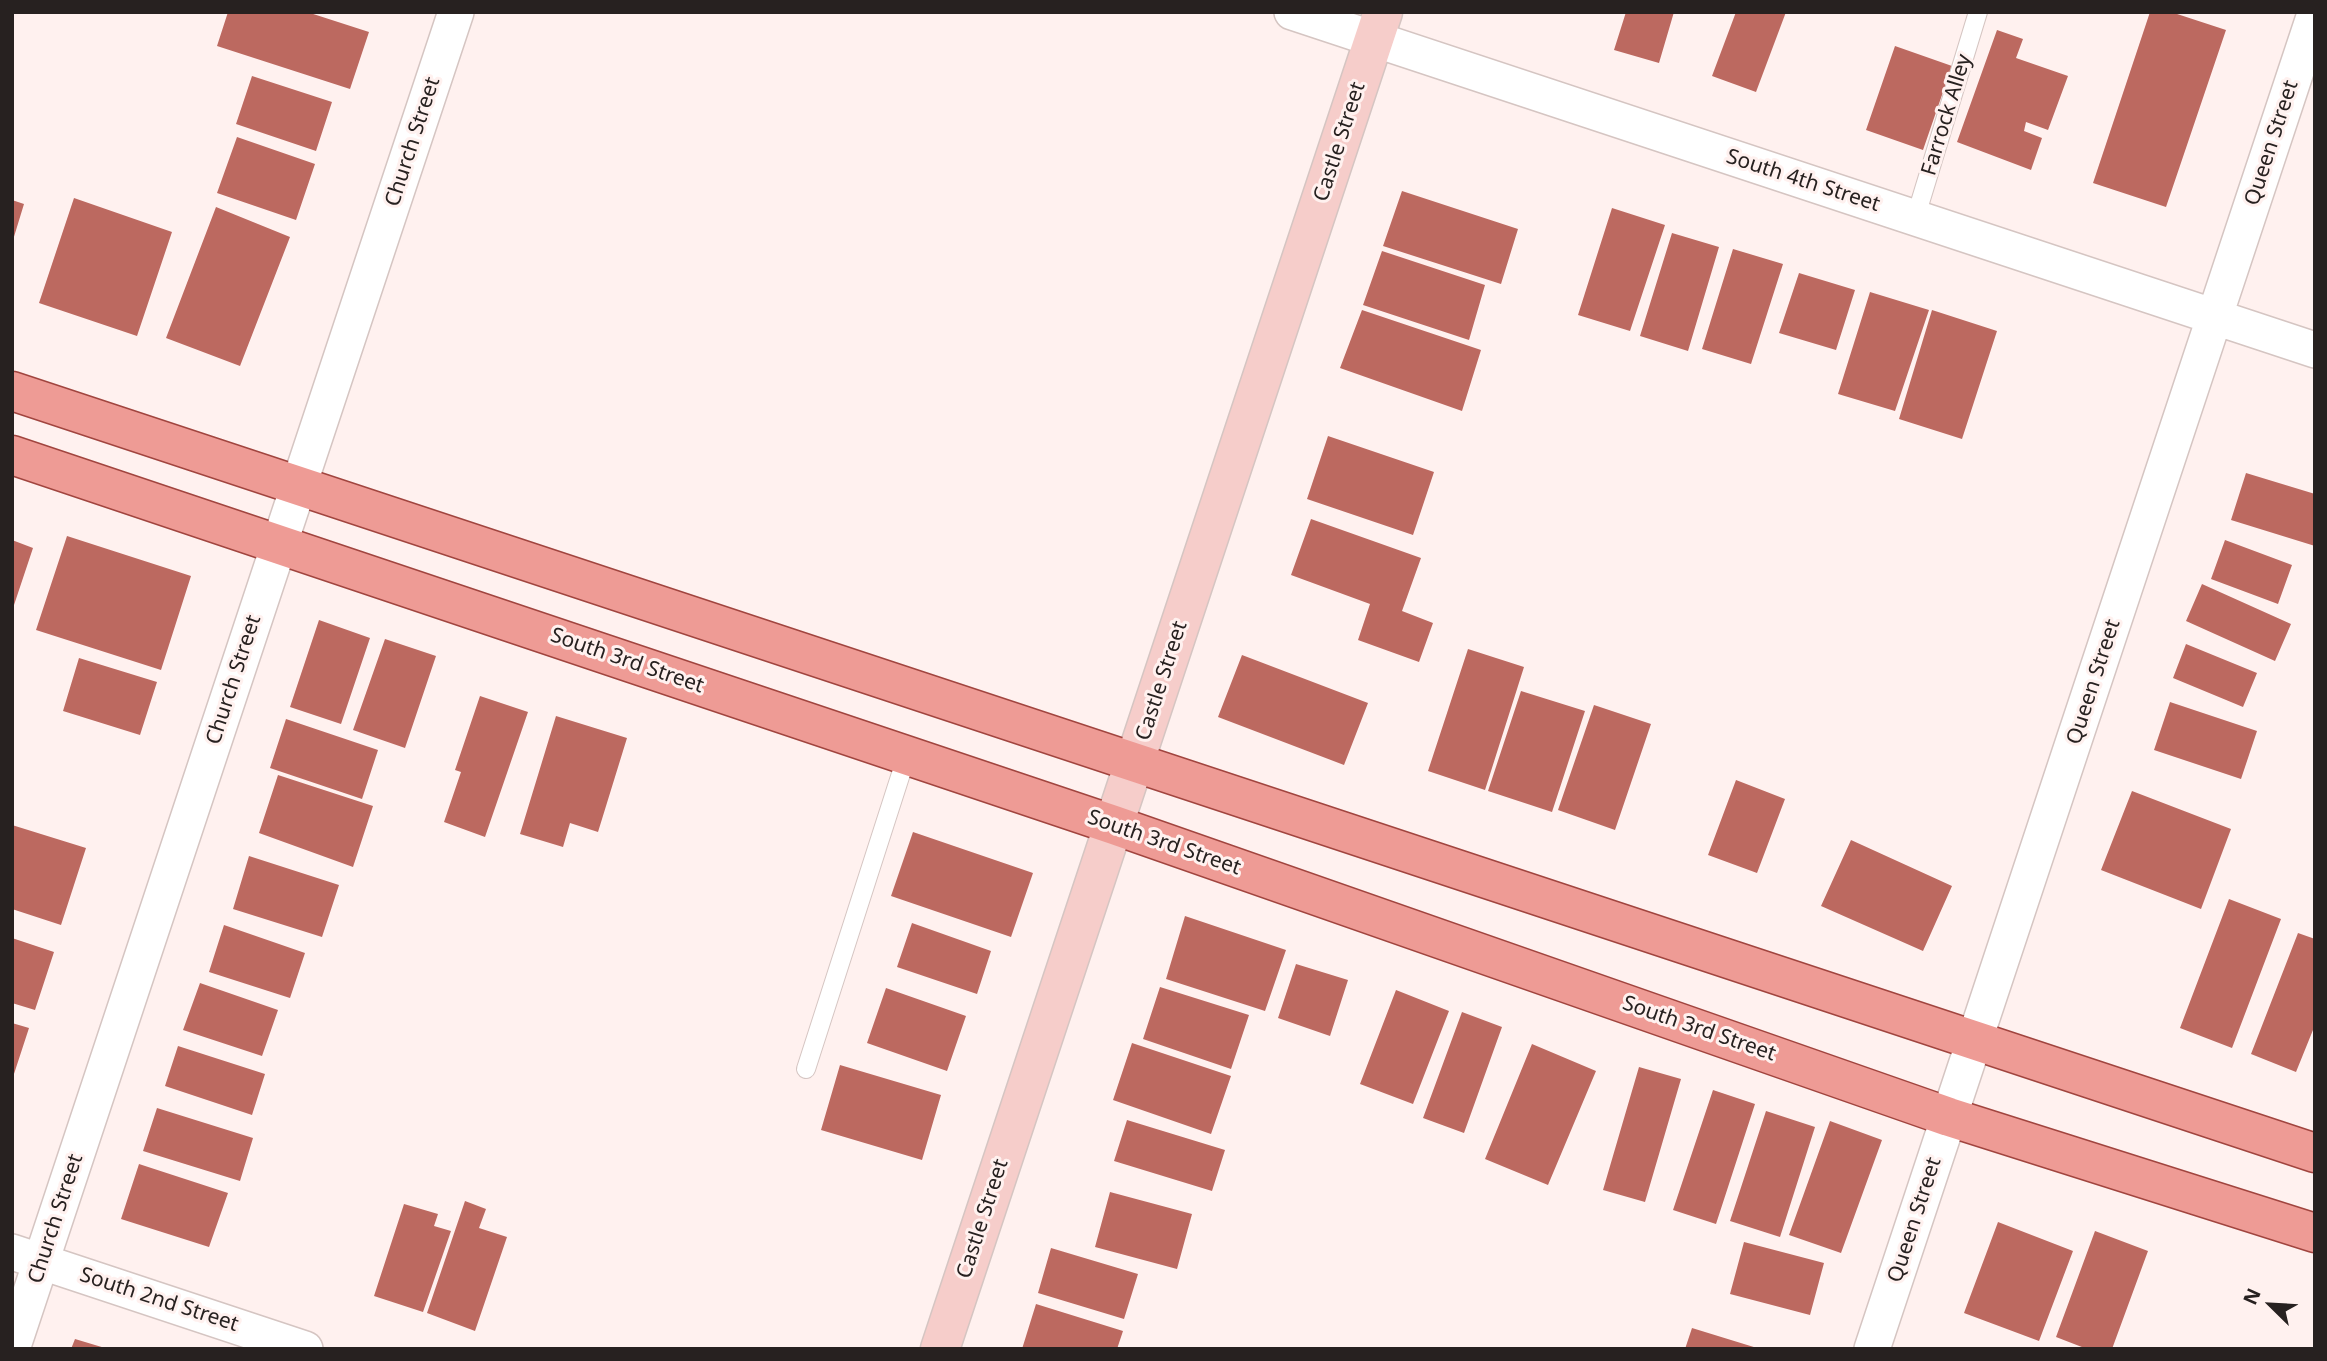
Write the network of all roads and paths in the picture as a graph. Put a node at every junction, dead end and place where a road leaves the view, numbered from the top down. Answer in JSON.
{"nodes":[{"id":1,"x":456,"y":12,"type":"edge"},
{"id":2,"x":1292,"y":12,"type":"edge"},
{"id":3,"x":1978,"y":12,"type":"edge"},
{"id":4,"x":2315,"y":15,"type":"edge"},
{"id":5,"x":1379,"y":26,"type":"edge"},
{"id":6,"x":1915,"y":219,"type":"junction"},
{"id":7,"x":2214,"y":317,"type":"junction"},
{"id":8,"x":2315,"y":350,"type":"edge"},
{"id":9,"x":12,"y":391,"type":"edge"},
{"id":10,"x":12,"y":455,"type":"edge"},
{"id":11,"x":298,"y":486,"type":"junction"},
{"id":12,"x":279,"y":545,"type":"junction"},
{"id":13,"x":907,"y":755,"type":"junction"},
{"id":14,"x":1135,"y":762,"type":"junction"},
{"id":15,"x":1114,"y":825,"type":"junction"},
{"id":16,"x":1974,"y":1042,"type":"junction"},
{"id":17,"x":806,"y":1069,"type":"dead end"},
{"id":18,"x":1950,"y":1117,"type":"junction"},
{"id":19,"x":2315,"y":1153,"type":"edge"},
{"id":20,"x":2315,"y":1233,"type":"edge"},
{"id":21,"x":27,"y":1256,"type":"edge"},
{"id":22,"x":12,"y":1349,"type":"edge"},
{"id":23,"x":305,"y":1349,"type":"edge"},
{"id":24,"x":940,"y":1349,"type":"edge"},
{"id":25,"x":1872,"y":1349,"type":"edge"}],
"edges":[{"from":1,"to":11,"type":"street","name":"Church Street"},
{"from":2,"to":5,"type":"street","name":"South 4th Street"},
{"from":3,"to":6,"type":"lane","name":"Farrock Alley"},
{"from":4,"to":7,"type":"street","name":"Queen Street"},
{"from":5,"to":6,"type":"street","name":"South 4th Street"},
{"from":5,"to":14,"type":"street","name":"Castle Street"},
{"from":6,"to":7,"type":"street","name":"South 4th Street"},
{"from":7,"to":8,"type":"street","name":"South 4th Street"},
{"from":7,"to":16,"type":"street","name":"Queen Street"},
{"from":9,"to":11,"type":"main road"},
{"from":10,"to":12,"type":"main road","name":"South 3rd Street"},
{"from":11,"to":12,"type":"street","name":"Church Street"},
{"from":11,"to":14,"type":"main road"},
{"from":12,"to":13,"type":"main road","name":"South 3rd Street"},
{"from":12,"to":21,"type":"street","name":"Church Street"},
{"from":13,"to":15,"type":"main road","name":"South 3rd Street"},
{"from":13,"to":17,"type":"lane"},
{"from":14,"to":15,"type":"street","name":"Castle Street"},
{"from":14,"to":16,"type":"main road"},
{"from":15,"to":18,"type":"main road","name":"South 3rd Street"},
{"from":15,"to":24,"type":"street","name":"Castle Street"},
{"from":16,"to":18,"type":"street","name":"Queen Street"},
{"from":16,"to":19,"type":"main road"},
{"from":18,"to":20,"type":"main road","name":"South 3rd Street"},
{"from":18,"to":25,"type":"street","name":"Queen Street"},
{"from":21,"to":22,"type":"street","name":"Church Street"},
{"from":21,"to":23,"type":"street","name":"South 2nd Street"}]}
